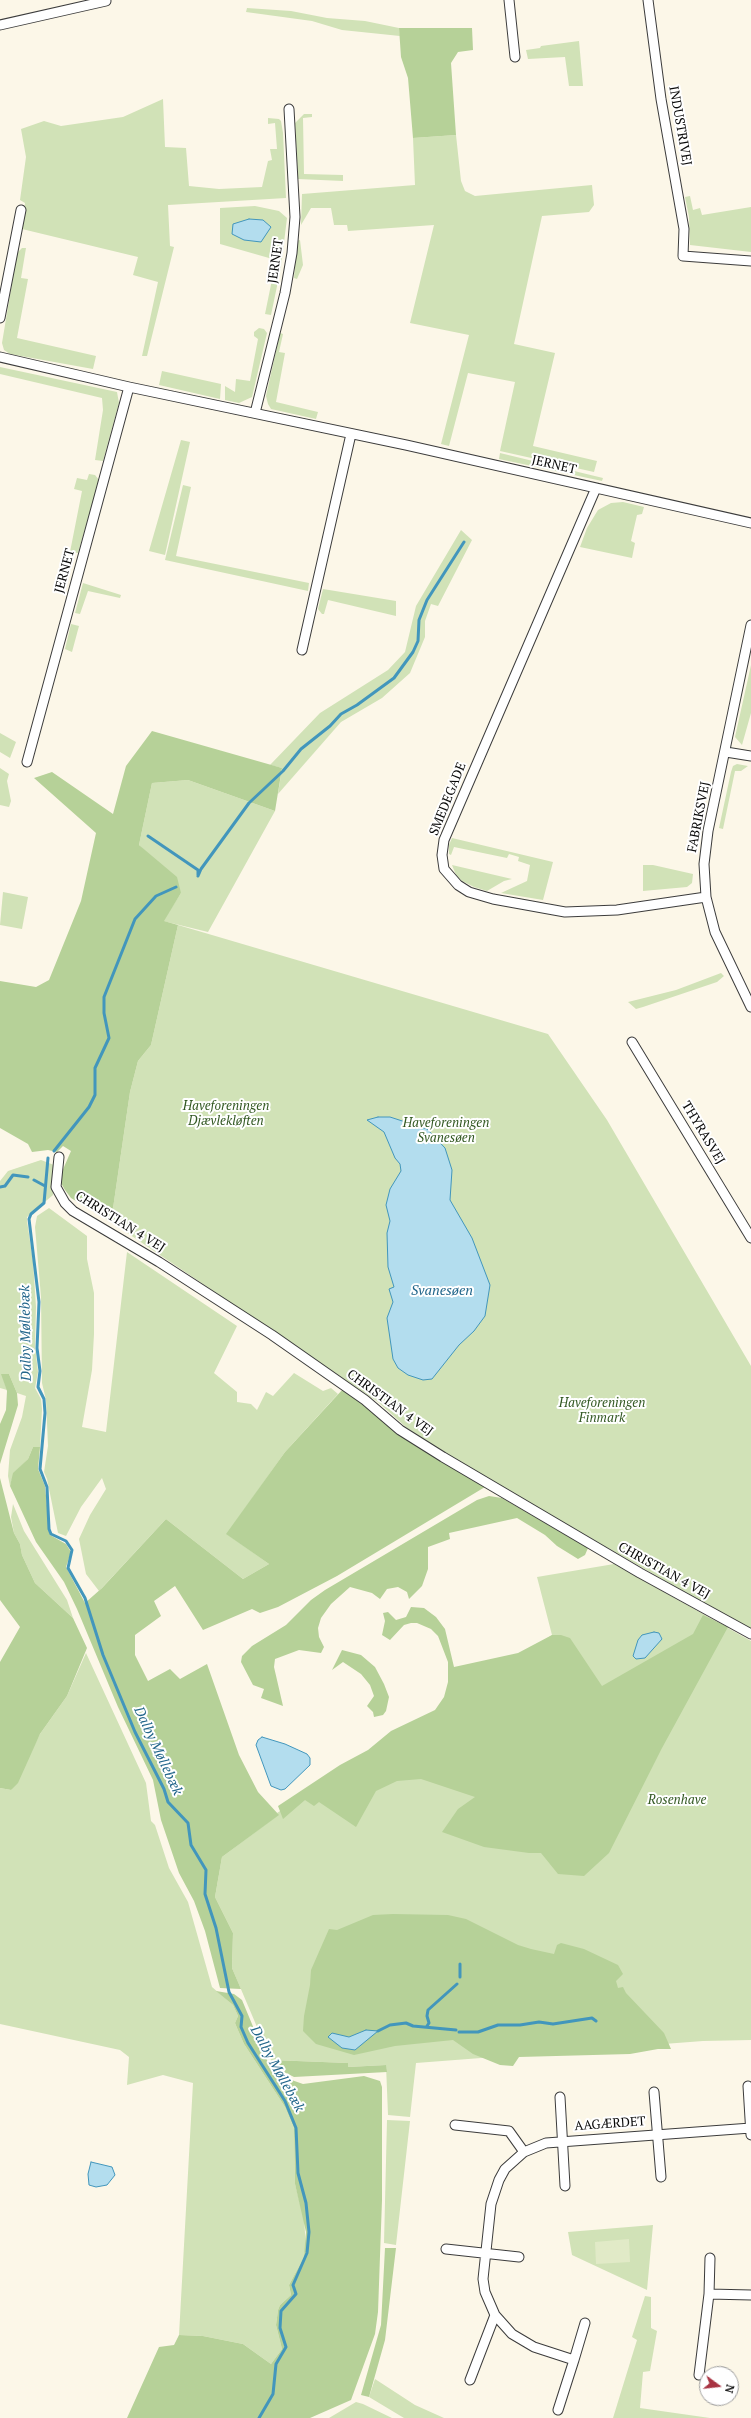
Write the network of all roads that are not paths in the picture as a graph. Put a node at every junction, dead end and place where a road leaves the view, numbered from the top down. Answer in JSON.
{"nodes":[{"id":1,"x":509,"y":0,"type":"edge"},
{"id":2,"x":648,"y":0,"type":"edge"},
{"id":3,"x":106,"y":2,"type":"dead end"},
{"id":4,"x":0,"y":25,"type":"edge"},
{"id":5,"x":515,"y":57,"type":"dead end"},
{"id":6,"x":289,"y":109,"type":"dead end"},
{"id":7,"x":21,"y":210,"type":"dead end"},
{"id":8,"x":751,"y":261,"type":"edge"},
{"id":9,"x":0,"y":318,"type":"edge"},
{"id":10,"x":0,"y":357,"type":"edge"},
{"id":11,"x":129,"y":387,"type":"junction"},
{"id":12,"x":256,"y":413,"type":"junction"},
{"id":13,"x":351,"y":434,"type":"junction"},
{"id":14,"x":596,"y":488,"type":"junction"},
{"id":15,"x":751,"y":523,"type":"edge"},
{"id":16,"x":751,"y":625,"type":"edge"},
{"id":17,"x":302,"y":650,"type":"dead end"},
{"id":18,"x":726,"y":752,"type":"junction"},
{"id":19,"x":751,"y":756,"type":"edge"},
{"id":20,"x":26,"y":762,"type":"dead end"},
{"id":21,"x":706,"y":897,"type":"junction"},
{"id":22,"x":751,"y":1007,"type":"edge"},
{"id":23,"x":632,"y":1042,"type":"dead end"},
{"id":24,"x":59,"y":1157,"type":"dead end"},
{"id":25,"x":751,"y":1238,"type":"edge"},
{"id":26,"x":751,"y":1634,"type":"edge"},
{"id":27,"x":748,"y":2086,"type":"dead end"},
{"id":28,"x":654,"y":2092,"type":"dead end"},
{"id":29,"x":560,"y":2097,"type":"dead end"},
{"id":30,"x":455,"y":2125,"type":"dead end"},
{"id":31,"x":751,"y":2128,"type":"edge"},
{"id":32,"x":658,"y":2134,"type":"junction"},
{"id":33,"x":751,"y":2135,"type":"edge"},
{"id":34,"x":563,"y":2141,"type":"junction"},
{"id":35,"x":524,"y":2152,"type":"junction"},
{"id":36,"x":661,"y":2177,"type":"dead end"},
{"id":37,"x":565,"y":2186,"type":"dead end"},
{"id":38,"x":446,"y":2249,"type":"dead end"},
{"id":39,"x":486,"y":2253,"type":"junction"},
{"id":40,"x":519,"y":2257,"type":"dead end"},
{"id":41,"x":710,"y":2258,"type":"dead end"},
{"id":42,"x":708,"y":2294,"type":"junction"},
{"id":43,"x":751,"y":2295,"type":"edge"},
{"id":44,"x":495,"y":2315,"type":"junction"},
{"id":45,"x":585,"y":2323,"type":"dead end"},
{"id":46,"x":574,"y":2360,"type":"junction"},
{"id":47,"x":700,"y":2366,"type":"edge"},
{"id":48,"x":470,"y":2380,"type":"dead end"},
{"id":49,"x":558,"y":2410,"type":"dead end"}],
"edges":[{"from":1,"to":5,"type":"street"},
{"from":2,"to":8,"type":"street","name":"INDUSTRIVEJ"},
{"from":3,"to":4,"type":"street"},
{"from":6,"to":12,"type":"street","name":"JERNET"},
{"from":7,"to":9,"type":"street"},
{"from":10,"to":11,"type":"street","name":"JERNET"},
{"from":11,"to":12,"type":"street","name":"JERNET"},
{"from":11,"to":20,"type":"street","name":"JERNET"},
{"from":12,"to":13,"type":"street","name":"JERNET"},
{"from":13,"to":14,"type":"street","name":"JERNET"},
{"from":13,"to":17,"type":"street"},
{"from":14,"to":15,"type":"street","name":"JERNET"},
{"from":14,"to":21,"type":"street","name":"SMEDEGADE"},
{"from":16,"to":18,"type":"street","name":"FABRIKSVEJ"},
{"from":18,"to":19,"type":"street"},
{"from":18,"to":21,"type":"street","name":"FABRIKSVEJ"},
{"from":21,"to":22,"type":"street","name":"FABRIKSVEJ"},
{"from":23,"to":25,"type":"street","name":"THYRASVEJ"},
{"from":24,"to":26,"type":"street","name":"CHRISTIAN 4 VEJ"},
{"from":27,"to":31,"type":"street"},
{"from":28,"to":32,"type":"street","name":"AAGÆRDET"},
{"from":29,"to":34,"type":"street","name":"AAGÆRDET"},
{"from":30,"to":35,"type":"street"},
{"from":31,"to":32,"type":"street","name":"AAGÆRDET"},
{"from":31,"to":33,"type":"street"},
{"from":32,"to":34,"type":"street","name":"AAGÆRDET"},
{"from":32,"to":36,"type":"street","name":"AAGÆRDET"},
{"from":34,"to":35,"type":"street","name":"AAGÆRDET"},
{"from":34,"to":37,"type":"street","name":"AAGÆRDET"},
{"from":35,"to":39,"type":"street","name":"AAGÆRDET"},
{"from":38,"to":39,"type":"street"},
{"from":39,"to":40,"type":"street"},
{"from":39,"to":44,"type":"street","name":"AAGÆRDET"},
{"from":41,"to":42,"type":"street"},
{"from":42,"to":43,"type":"street"},
{"from":42,"to":47,"type":"street"},
{"from":44,"to":46,"type":"street","name":"AAGÆRDET"},
{"from":44,"to":48,"type":"street"},
{"from":45,"to":46,"type":"street"},
{"from":46,"to":49,"type":"street"}]}
